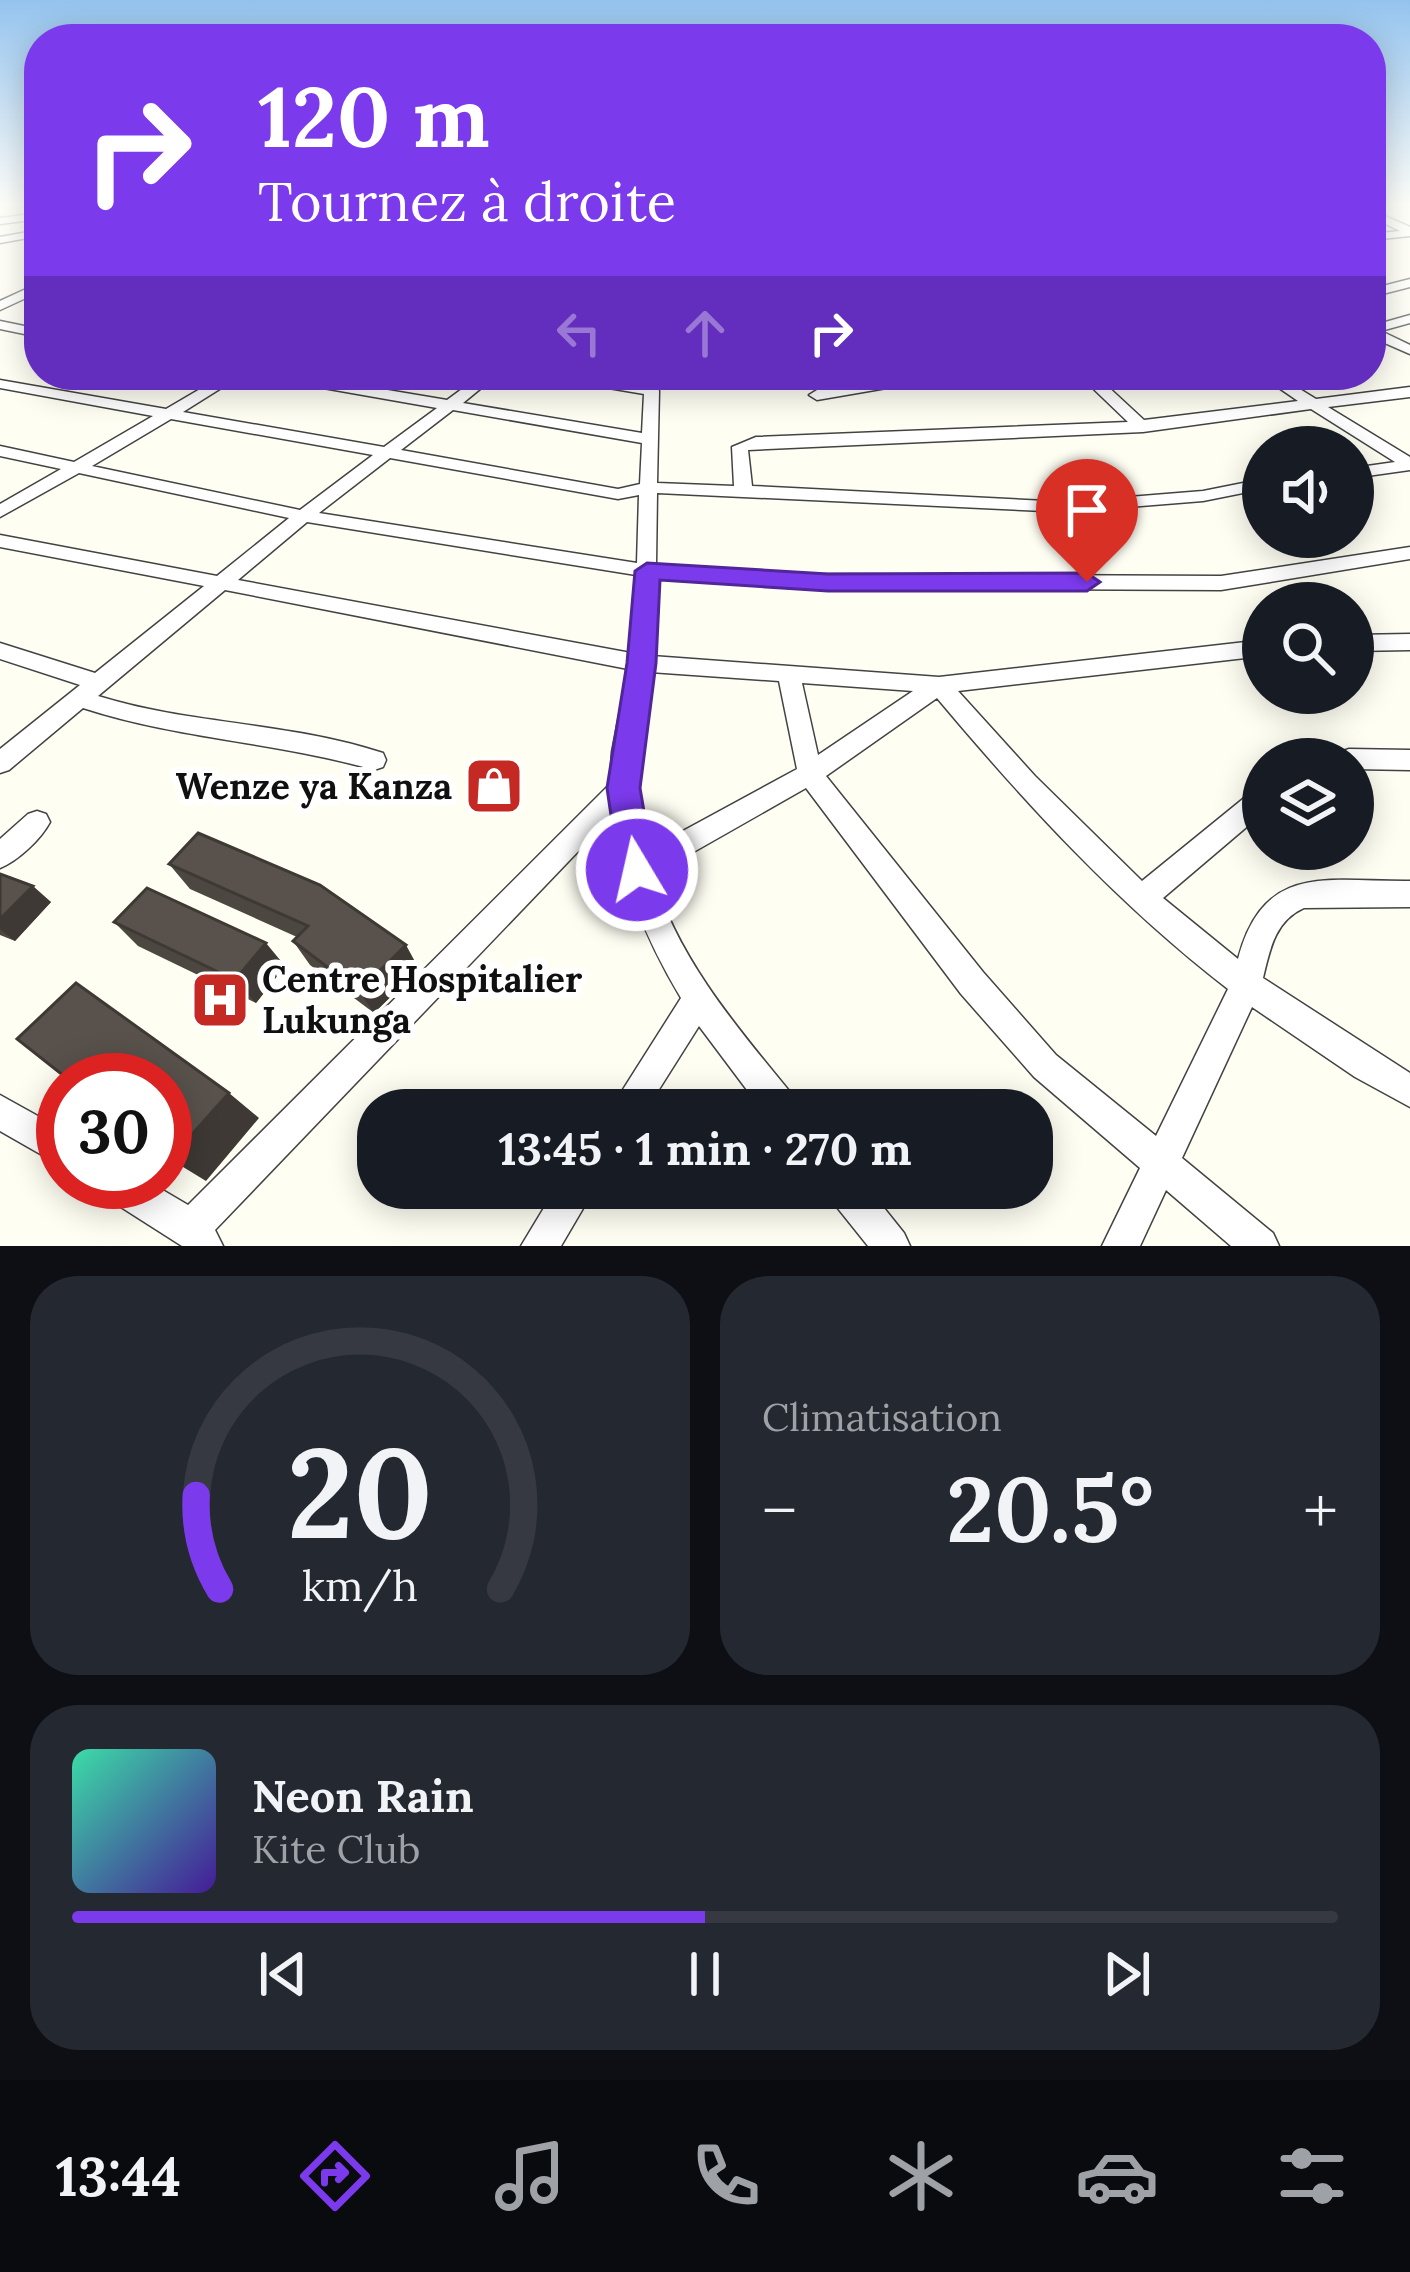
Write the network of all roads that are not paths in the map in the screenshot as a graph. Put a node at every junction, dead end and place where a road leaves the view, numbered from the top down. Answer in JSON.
{"nodes":[{"id":1,"x":0,"y":325,"type":"edge"},
{"id":2,"x":24,"y":327,"type":"edge"},
{"id":3,"x":20,"y":329,"type":"junction"},
{"id":4,"x":24,"y":330,"type":"edge"},
{"id":5,"x":33,"y":390,"type":"edge"},
{"id":6,"x":211,"y":390,"type":"edge"},
{"id":7,"x":360,"y":390,"type":"edge"},
{"id":8,"x":469,"y":390,"type":"edge"},
{"id":9,"x":650,"y":390,"type":"edge"},
{"id":10,"x":848,"y":390,"type":"edge"},
{"id":11,"x":1102,"y":390,"type":"edge"},
{"id":12,"x":1291,"y":390,"type":"edge"},
{"id":13,"x":1410,"y":392,"type":"edge"},
{"id":14,"x":817,"y":395,"type":"dead end"},
{"id":15,"x":1314,"y":404,"type":"junction"},
{"id":16,"x":448,"y":405,"type":"junction"},
{"id":17,"x":172,"y":415,"type":"junction"},
{"id":18,"x":1143,"y":427,"type":"junction"},
{"id":19,"x":649,"y":439,"type":"junction"},
{"id":20,"x":0,"y":451,"type":"edge"},
{"id":21,"x":386,"y":454,"type":"junction"},
{"id":22,"x":1410,"y":465,"type":"edge"},
{"id":23,"x":80,"y":469,"type":"junction"},
{"id":24,"x":1374,"y":469,"type":"edge"},
{"id":25,"x":648,"y":488,"type":"junction"},
{"id":26,"x":1242,"y":488,"type":"edge"},
{"id":27,"x":744,"y":492,"type":"junction"},
{"id":28,"x":0,"y":512,"type":"edge"},
{"id":29,"x":303,"y":516,"type":"junction"},
{"id":30,"x":0,"y":541,"type":"edge"},
{"id":31,"x":1410,"y":553,"type":"edge"},
{"id":32,"x":647,"y":571,"type":"junction"},
{"id":33,"x":220,"y":585,"type":"junction"},
{"id":34,"x":1410,"y":642,"type":"edge"},
{"id":35,"x":1374,"y":643,"type":"edge"},
{"id":36,"x":1242,"y":651,"type":"edge"},
{"id":37,"x":0,"y":652,"type":"edge"},
{"id":38,"x":641,"y":663,"type":"junction"},
{"id":39,"x":789,"y":674,"type":"junction"},
{"id":40,"x":939,"y":685,"type":"junction"},
{"id":41,"x":91,"y":691,"type":"junction"},
{"id":42,"x":1374,"y":759,"type":"edge"},
{"id":43,"x":374,"y":760,"type":"dead end"},
{"id":44,"x":1410,"y":760,"type":"edge"},
{"id":45,"x":0,"y":763,"type":"edge"},
{"id":46,"x":810,"y":774,"type":"junction"},
{"id":47,"x":623,"y":788,"type":"junction"},
{"id":48,"x":1242,"y":815,"type":"edge"},
{"id":49,"x":37,"y":822,"type":"dead end"},
{"id":50,"x":0,"y":856,"type":"edge"},
{"id":51,"x":637,"y":870,"type":"junction"},
{"id":52,"x":1410,"y":895,"type":"edge"},
{"id":53,"x":1141,"y":899,"type":"junction"},
{"id":54,"x":1245,"y":988,"type":"junction"},
{"id":55,"x":697,"y":1001,"type":"junction"},
{"id":56,"x":640,"y":1089,"type":"edge"},
{"id":57,"x":766,"y":1089,"type":"edge"},
{"id":58,"x":1410,"y":1090,"type":"edge"},
{"id":59,"x":0,"y":1112,"type":"edge"},
{"id":60,"x":36,"y":1134,"type":"edge"},
{"id":61,"x":1159,"y":1163,"type":"junction"},
{"id":62,"x":156,"y":1209,"type":"edge"},
{"id":63,"x":564,"y":1209,"type":"edge"},
{"id":64,"x":862,"y":1209,"type":"edge"},
{"id":65,"x":197,"y":1237,"type":"edge"},
{"id":66,"x":540,"y":1246,"type":"edge"},
{"id":67,"x":891,"y":1246,"type":"edge"},
{"id":68,"x":1121,"y":1246,"type":"edge"},
{"id":69,"x":1260,"y":1246,"type":"edge"}],
"edges":[{"from":1,"to":3,"type":"street"},
{"from":2,"to":3,"type":"street"},
{"from":3,"to":4,"type":"street"},
{"from":5,"to":17,"type":"street"},
{"from":6,"to":17,"type":"street"},
{"from":7,"to":16,"type":"street"},
{"from":8,"to":16,"type":"street"},
{"from":9,"to":19,"type":"street"},
{"from":10,"to":14,"type":"street"},
{"from":11,"to":18,"type":"street"},
{"from":12,"to":15,"type":"street"},
{"from":13,"to":15,"type":"street"},
{"from":15,"to":18,"type":"street"},
{"from":15,"to":22,"type":"street"},
{"from":16,"to":19,"type":"street"},
{"from":16,"to":21,"type":"street"},
{"from":17,"to":21,"type":"street"},
{"from":17,"to":23,"type":"street"},
{"from":18,"to":27,"type":"street"},
{"from":19,"to":25,"type":"street"},
{"from":20,"to":23,"type":"street"},
{"from":21,"to":25,"type":"street"},
{"from":21,"to":29,"type":"street"},
{"from":22,"to":24,"type":"street"},
{"from":23,"to":28,"type":"street"},
{"from":23,"to":29,"type":"street"},
{"from":25,"to":27,"type":"street"},
{"from":25,"to":32,"type":"street"},
{"from":26,"to":27,"type":"street"},
{"from":29,"to":32,"type":"street"},
{"from":29,"to":33,"type":"street"},
{"from":30,"to":33,"type":"street"},
{"from":31,"to":32,"type":"street"},
{"from":32,"to":38,"type":"street"},
{"from":33,"to":38,"type":"street"},
{"from":33,"to":41,"type":"street"},
{"from":34,"to":35,"type":"street"},
{"from":36,"to":40,"type":"street"},
{"from":37,"to":41,"type":"street"},
{"from":38,"to":39,"type":"street"},
{"from":38,"to":47,"type":"street"},
{"from":39,"to":40,"type":"street"},
{"from":39,"to":46,"type":"street"},
{"from":40,"to":46,"type":"street"},
{"from":40,"to":53,"type":"street"},
{"from":41,"to":43,"type":"street"},
{"from":41,"to":45,"type":"street"},
{"from":42,"to":44,"type":"street"},
{"from":46,"to":51,"type":"street"},
{"from":46,"to":61,"type":"street"},
{"from":47,"to":51,"type":"street"},
{"from":47,"to":65,"type":"street"},
{"from":48,"to":53,"type":"street"},
{"from":49,"to":50,"type":"street"},
{"from":51,"to":55,"type":"street"},
{"from":52,"to":54,"type":"street"},
{"from":53,"to":54,"type":"street"},
{"from":54,"to":58,"type":"street"},
{"from":54,"to":61,"type":"street"},
{"from":55,"to":56,"type":"street"},
{"from":55,"to":57,"type":"street"},
{"from":59,"to":60,"type":"street"},
{"from":61,"to":68,"type":"street"},
{"from":61,"to":69,"type":"street"},
{"from":62,"to":65,"type":"street"},
{"from":63,"to":66,"type":"street"},
{"from":64,"to":67,"type":"street"}]}
